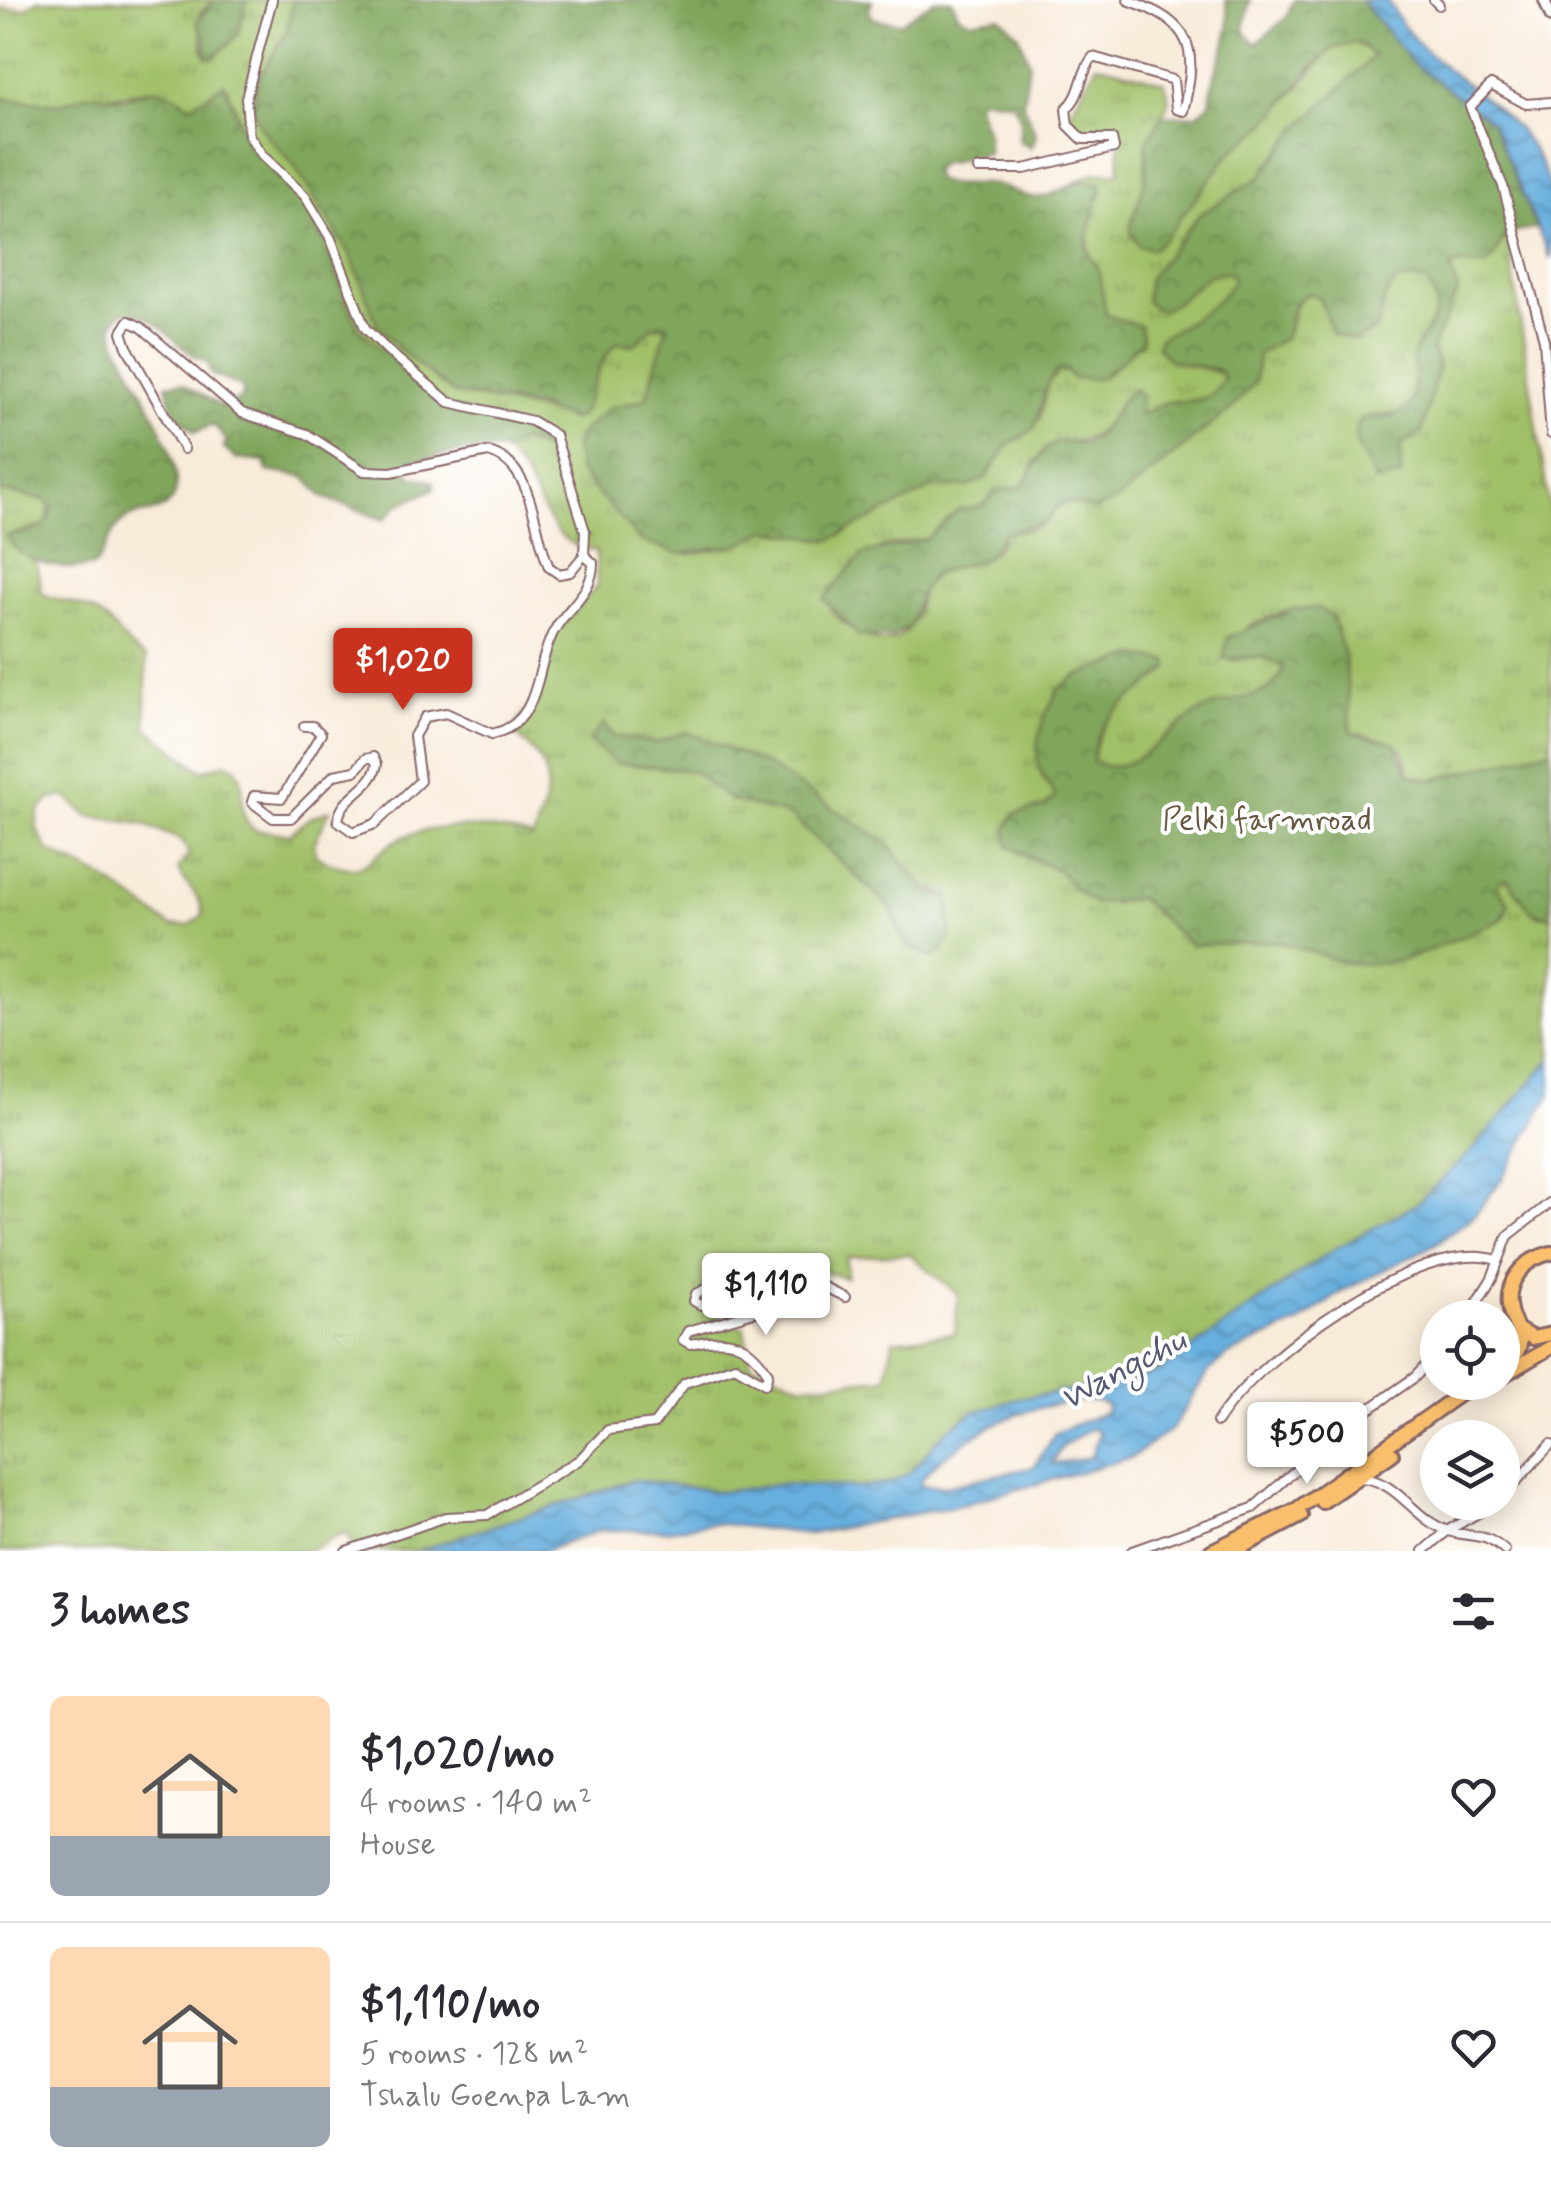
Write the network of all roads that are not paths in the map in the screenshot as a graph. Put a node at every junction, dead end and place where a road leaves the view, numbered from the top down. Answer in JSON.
{"nodes":[{"id":1,"x":272,"y":0,"type":"edge"},
{"id":2,"x":1128,"y":0,"type":"edge"},
{"id":3,"x":1544,"y":0,"type":"edge"},
{"id":4,"x":1551,"y":16,"type":"edge"},
{"id":5,"x":1551,"y":102,"type":"edge"},
{"id":6,"x":978,"y":169,"type":"dead end"},
{"id":7,"x":1551,"y":434,"type":"edge"},
{"id":8,"x":184,"y":449,"type":"dead end"},
{"id":9,"x":584,"y":555,"type":"junction"},
{"id":10,"x":304,"y":726,"type":"dead end"},
{"id":11,"x":1551,"y":1202,"type":"edge"},
{"id":12,"x":1551,"y":1253,"type":"edge"},
{"id":13,"x":1497,"y":1260,"type":"junction"},
{"id":14,"x":845,"y":1297,"type":"dead end"},
{"id":15,"x":1480,"y":1300,"type":"edge"},
{"id":16,"x":1509,"y":1300,"type":"edge"},
{"id":17,"x":1520,"y":1331,"type":"edge"},
{"id":18,"x":1551,"y":1336,"type":"edge"},
{"id":19,"x":1551,"y":1348,"type":"edge"},
{"id":20,"x":1520,"y":1354,"type":"edge"},
{"id":21,"x":1520,"y":1366,"type":"edge"},
{"id":22,"x":1420,"y":1372,"type":"edge"},
{"id":23,"x":1451,"y":1400,"type":"edge"},
{"id":24,"x":1467,"y":1400,"type":"edge"},
{"id":25,"x":1217,"y":1422,"type":"dead end"},
{"id":26,"x":1551,"y":1444,"type":"edge"},
{"id":27,"x":1393,"y":1453,"type":"junction"},
{"id":28,"x":1386,"y":1476,"type":"junction"},
{"id":29,"x":1358,"y":1478,"type":"junction"},
{"id":30,"x":1520,"y":1478,"type":"edge"},
{"id":31,"x":1466,"y":1520,"type":"edge"},
{"id":32,"x":1447,"y":1531,"type":"junction"},
{"id":33,"x":346,"y":1551,"type":"edge"},
{"id":34,"x":1132,"y":1551,"type":"edge"},
{"id":35,"x":1211,"y":1551,"type":"edge"},
{"id":36,"x":1234,"y":1551,"type":"edge"},
{"id":37,"x":1424,"y":1551,"type":"edge"},
{"id":38,"x":1506,"y":1551,"type":"edge"}],
"edges":[{"from":1,"to":9,"type":"street"},
{"from":2,"to":6,"type":"street"},
{"from":3,"to":4,"type":"street"},
{"from":5,"to":7,"type":"street"},
{"from":8,"to":9,"type":"street"},
{"from":9,"to":10,"type":"street"},
{"from":11,"to":13,"type":"street"},
{"from":12,"to":16,"type":"highway"},
{"from":13,"to":15,"type":"street"},
{"from":13,"to":25,"type":"street"},
{"from":14,"to":33,"type":"street"},
{"from":17,"to":18,"type":"highway"},
{"from":18,"to":20,"type":"highway"},
{"from":19,"to":21,"type":"highway"},
{"from":22,"to":34,"type":"street"},
{"from":23,"to":35,"type":"highway"},
{"from":24,"to":27,"type":"highway"},
{"from":26,"to":30,"type":"street"},
{"from":27,"to":28,"type":"street"},
{"from":27,"to":29,"type":"highway"},
{"from":28,"to":29,"type":"street"},
{"from":28,"to":32,"type":"street"},
{"from":29,"to":36,"type":"highway"},
{"from":31,"to":32,"type":"street"},
{"from":32,"to":37,"type":"street"},
{"from":32,"to":38,"type":"street"}]}
